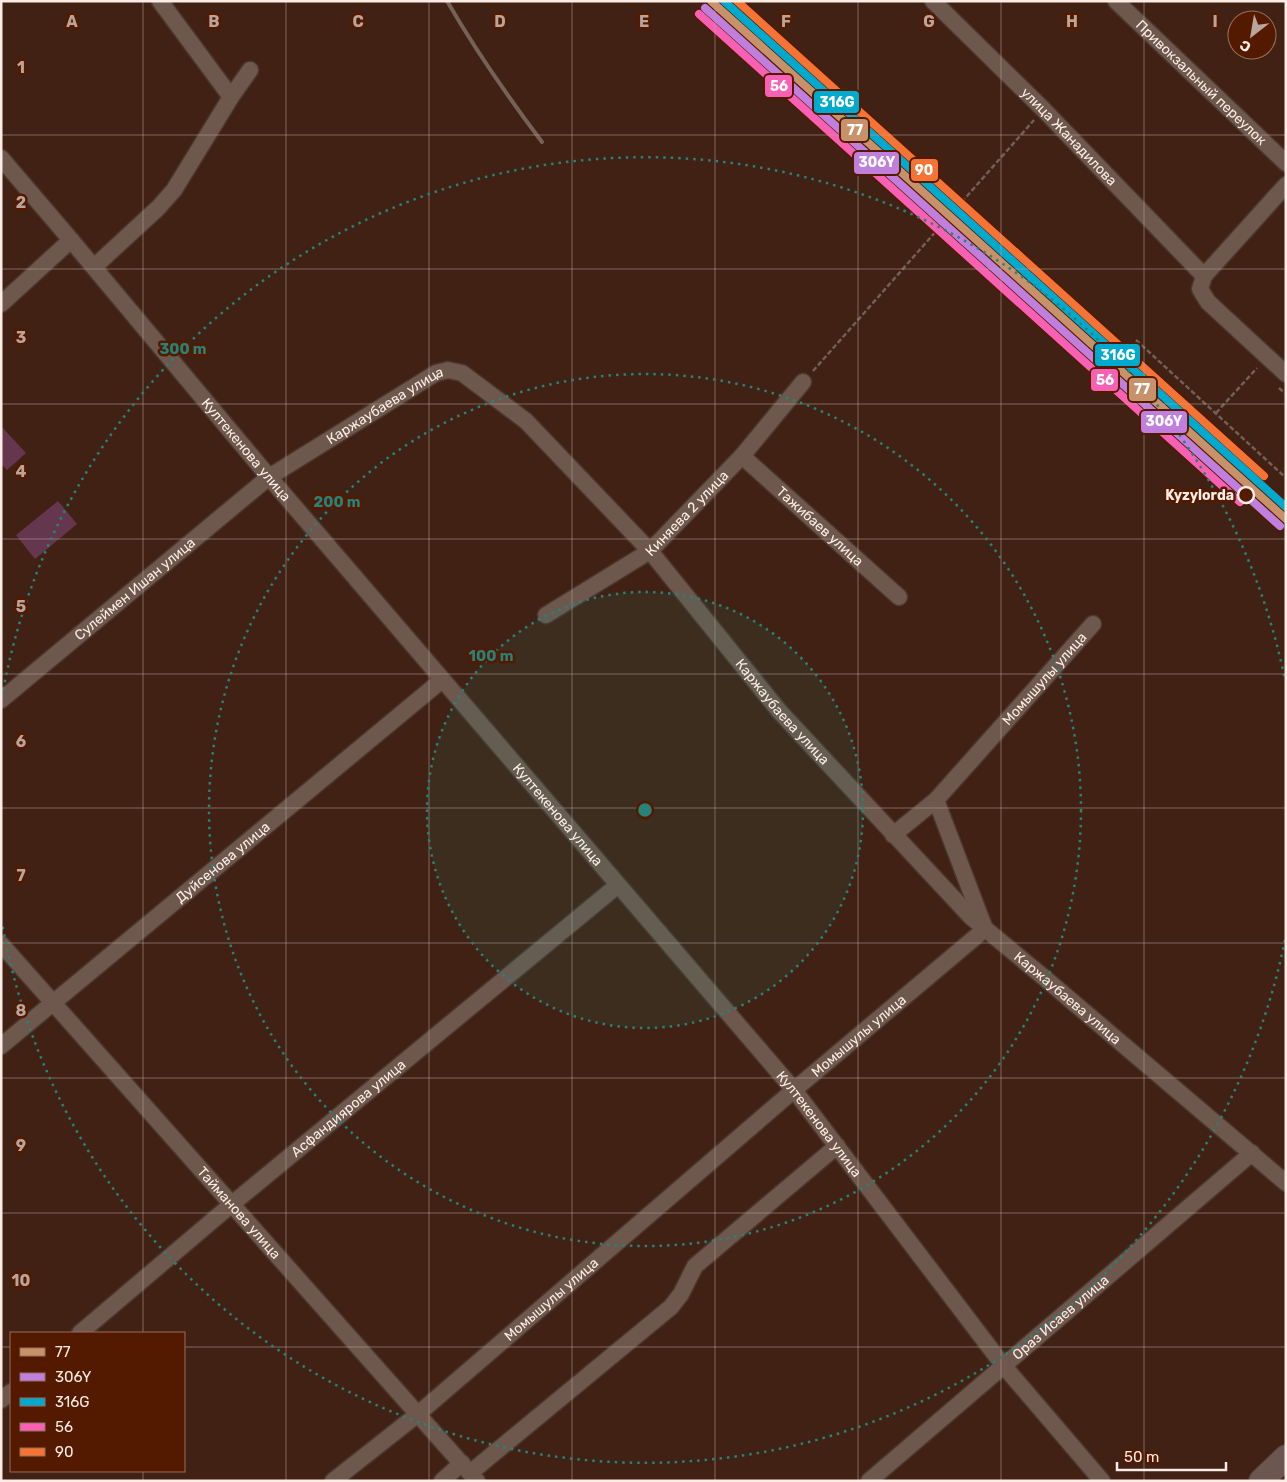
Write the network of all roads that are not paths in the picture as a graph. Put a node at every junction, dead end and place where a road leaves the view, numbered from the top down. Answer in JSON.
{"nodes":[{"id":1,"x":160,"y":1,"type":"edge"},
{"id":2,"x":933,"y":1,"type":"edge"},
{"id":3,"x":1116,"y":1,"type":"edge"},
{"id":4,"x":250,"y":70,"type":"dead end"},
{"id":5,"x":231,"y":97,"type":"junction"},
{"id":6,"x":1,"y":158,"type":"edge"},
{"id":7,"x":1286,"y":164,"type":"edge"},
{"id":8,"x":1286,"y":185,"type":"edge"},
{"id":9,"x":72,"y":240,"type":"junction"},
{"id":10,"x":94,"y":267,"type":"junction"},
{"id":11,"x":1204,"y":276,"type":"junction"},
{"id":12,"x":1,"y":304,"type":"edge"},
{"id":13,"x":1286,"y":374,"type":"edge"},
{"id":14,"x":803,"y":382,"type":"dead end"},
{"id":15,"x":742,"y":456,"type":"junction"},
{"id":16,"x":269,"y":477,"type":"junction"},
{"id":17,"x":650,"y":551,"type":"junction"},
{"id":18,"x":899,"y":597,"type":"dead end"},
{"id":19,"x":546,"y":615,"type":"dead end"},
{"id":20,"x":1093,"y":624,"type":"dead end"},
{"id":21,"x":442,"y":680,"type":"junction"},
{"id":22,"x":1,"y":700,"type":"edge"},
{"id":23,"x":936,"y":800,"type":"junction"},
{"id":24,"x":893,"y":835,"type":"junction"},
{"id":25,"x":618,"y":885,"type":"junction"},
{"id":26,"x":985,"y":929,"type":"junction"},
{"id":27,"x":1,"y":944,"type":"edge"},
{"id":28,"x":53,"y":1002,"type":"junction"},
{"id":29,"x":1,"y":1046,"type":"edge"},
{"id":30,"x":794,"y":1090,"type":"junction"},
{"id":31,"x":836,"y":1146,"type":"junction"},
{"id":32,"x":1252,"y":1153,"type":"junction"},
{"id":33,"x":1286,"y":1183,"type":"edge"},
{"id":34,"x":232,"y":1204,"type":"junction"},
{"id":35,"x":81,"y":1332,"type":"edge"},
{"id":36,"x":1003,"y":1365,"type":"junction"},
{"id":37,"x":418,"y":1414,"type":"junction"},
{"id":38,"x":1286,"y":1457,"type":"edge"},
{"id":39,"x":470,"y":1472,"type":"edge"},
{"id":40,"x":334,"y":1481,"type":"edge"},
{"id":41,"x":442,"y":1481,"type":"edge"},
{"id":42,"x":869,"y":1481,"type":"edge"},
{"id":43,"x":1102,"y":1481,"type":"edge"},
{"id":44,"x":1261,"y":1481,"type":"edge"}],
"edges":[{"from":1,"to":5,"type":"street"},
{"from":2,"to":11,"type":"street","name":"улица Жанадилова"},
{"from":3,"to":7,"type":"street","name":"Привокзальный переулок"},
{"from":4,"to":5,"type":"street"},
{"from":5,"to":10,"type":"street"},
{"from":6,"to":9,"type":"street","name":"Култекенова улица"},
{"from":8,"to":11,"type":"street"},
{"from":9,"to":10,"type":"street","name":"Култекенова улица"},
{"from":9,"to":12,"type":"street"},
{"from":10,"to":16,"type":"street","name":"Култекенова улица"},
{"from":11,"to":13,"type":"street"},
{"from":14,"to":15,"type":"street","name":"Киняева 2 улица"},
{"from":15,"to":17,"type":"street","name":"Киняева 2 улица"},
{"from":15,"to":18,"type":"street","name":"Тажибаев улица"},
{"from":16,"to":17,"type":"street","name":"Каржаубаева улица"},
{"from":16,"to":21,"type":"street","name":"Култекенова улица"},
{"from":16,"to":22,"type":"street","name":"Сулеймен Ишан улица"},
{"from":17,"to":19,"type":"street","name":"Киняева 2 улица"},
{"from":17,"to":24,"type":"street","name":"Каржаубаева улица"},
{"from":20,"to":23,"type":"street","name":"Момышулы улица"},
{"from":21,"to":25,"type":"street","name":"Култекенова улица"},
{"from":21,"to":28,"type":"street","name":"Дуйсенова улица"},
{"from":23,"to":24,"type":"street","name":"Момышулы улица"},
{"from":23,"to":26,"type":"street"},
{"from":24,"to":26,"type":"street","name":"Каржаубаева улица"},
{"from":25,"to":30,"type":"street","name":"Култекенова улица"},
{"from":25,"to":34,"type":"street","name":"Асфандиярова улица"},
{"from":26,"to":30,"type":"street","name":"Момышулы улица"},
{"from":26,"to":32,"type":"street","name":"Каржаубаева улица"},
{"from":27,"to":28,"type":"street","name":"Тайманова улица"},
{"from":28,"to":29,"type":"street","name":"Дуйсенова улица"},
{"from":28,"to":34,"type":"street","name":"Тайманова улица"},
{"from":30,"to":31,"type":"street","name":"Култекенова улица"},
{"from":30,"to":37,"type":"street","name":"Момышулы улица"},
{"from":31,"to":36,"type":"street","name":"Култекенова улица"},
{"from":31,"to":39,"type":"street"},
{"from":32,"to":33,"type":"street","name":"Каржаубаева улица"},
{"from":32,"to":36,"type":"street","name":"Ораз Исаев улица"},
{"from":34,"to":35,"type":"street","name":"Асфандиярова улица"},
{"from":34,"to":37,"type":"street","name":"Тайманова улица"},
{"from":36,"to":42,"type":"street","name":"Ораз Исаев улица"},
{"from":36,"to":43,"type":"street","name":"Култекенова улица"},
{"from":37,"to":39,"type":"street","name":"Тайманова улица"},
{"from":37,"to":40,"type":"street","name":"Момышулы улица"},
{"from":38,"to":44,"type":"street"},
{"from":39,"to":41,"type":"street"}]}
